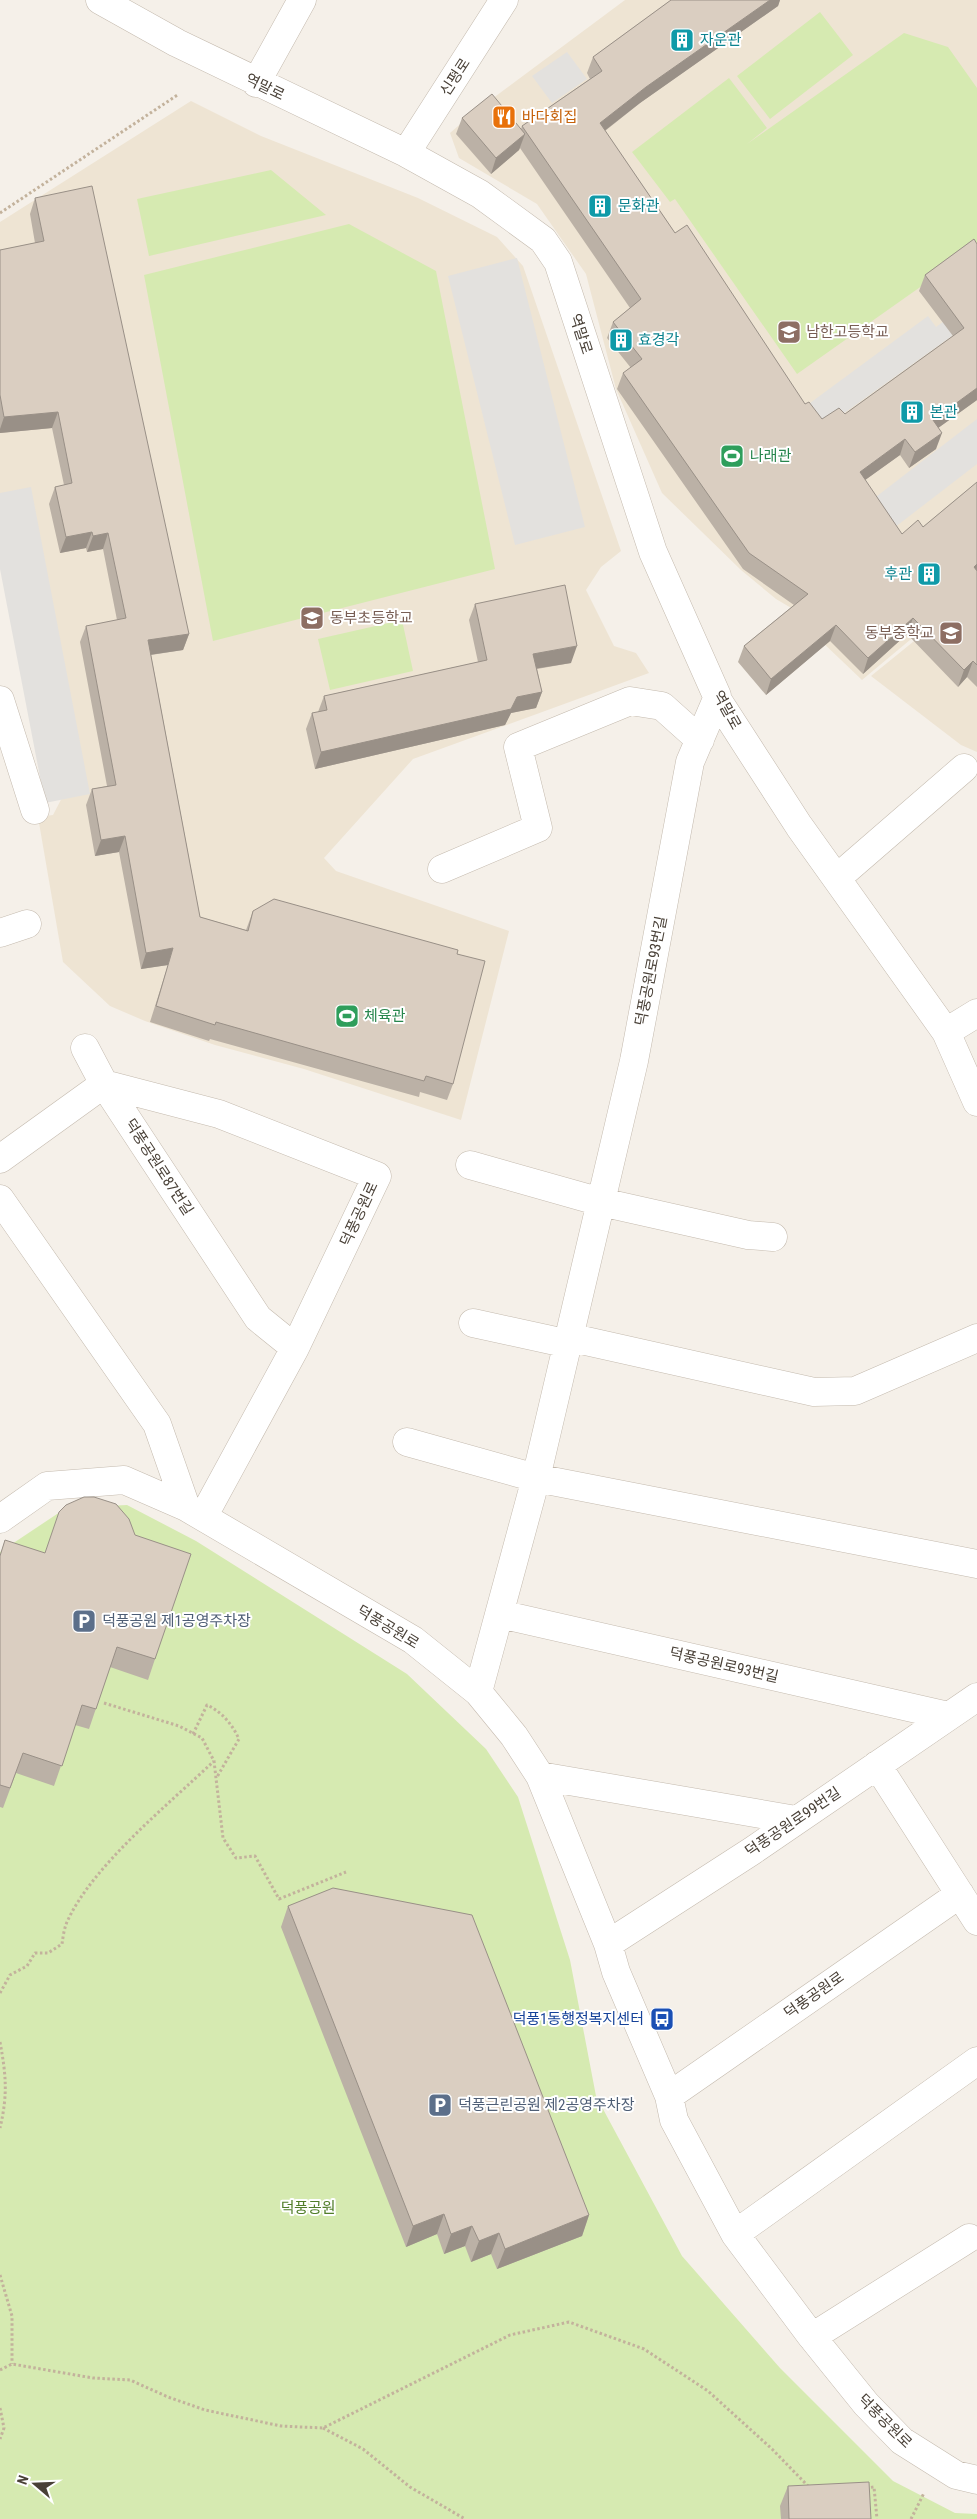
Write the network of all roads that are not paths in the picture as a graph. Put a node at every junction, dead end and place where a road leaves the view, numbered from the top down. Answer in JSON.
{"nodes":[{"id":1,"x":100,"y":0,"type":"edge"},
{"id":2,"x":302,"y":0,"type":"edge"},
{"id":3,"x":504,"y":0,"type":"edge"},
{"id":4,"x":256,"y":82,"type":"junction"},
{"id":5,"x":406,"y":153,"type":"junction"},
{"id":6,"x":717,"y":699,"type":"junction"},
{"id":7,"x":0,"y":700,"type":"edge"},
{"id":8,"x":700,"y":740,"type":"junction"},
{"id":9,"x":964,"y":768,"type":"dead end"},
{"id":10,"x":35,"y":810,"type":"dead end"},
{"id":11,"x":442,"y":869,"type":"dead end"},
{"id":12,"x":837,"y":878,"type":"junction"},
{"id":13,"x":27,"y":924,"type":"dead end"},
{"id":14,"x":0,"y":933,"type":"edge"},
{"id":15,"x":977,"y":1013,"type":"edge"},
{"id":16,"x":946,"y":1032,"type":"junction"},
{"id":17,"x":85,"y":1048,"type":"dead end"},
{"id":18,"x":104,"y":1084,"type":"junction"},
{"id":19,"x":977,"y":1102,"type":"edge"},
{"id":20,"x":0,"y":1160,"type":"edge"},
{"id":21,"x":470,"y":1165,"type":"dead end"},
{"id":22,"x":0,"y":1200,"type":"edge"},
{"id":23,"x":601,"y":1202,"type":"junction"},
{"id":24,"x":773,"y":1237,"type":"dead end"},
{"id":25,"x":473,"y":1323,"type":"dead end"},
{"id":26,"x":568,"y":1337,"type":"junction"},
{"id":27,"x":977,"y":1338,"type":"edge"},
{"id":28,"x":295,"y":1348,"type":"junction"},
{"id":29,"x":407,"y":1442,"type":"dead end"},
{"id":30,"x":536,"y":1478,"type":"junction"},
{"id":31,"x":194,"y":1512,"type":"junction"},
{"id":32,"x":0,"y":1519,"type":"edge"},
{"id":33,"x":977,"y":1564,"type":"edge"},
{"id":34,"x":500,"y":1614,"type":"junction"},
{"id":35,"x":478,"y":1692,"type":"junction"},
{"id":36,"x":977,"y":1697,"type":"edge"},
{"id":37,"x":948,"y":1716,"type":"junction"},
{"id":38,"x":877,"y":1765,"type":"junction"},
{"id":39,"x":540,"y":1776,"type":"junction"},
{"id":40,"x":796,"y":1820,"type":"junction"},
{"id":41,"x":960,"y":1894,"type":"junction"},
{"id":42,"x":977,"y":1921,"type":"edge"},
{"id":43,"x":608,"y":1944,"type":"junction"},
{"id":44,"x":977,"y":2061,"type":"edge"},
{"id":45,"x":669,"y":2096,"type":"junction"},
{"id":46,"x":736,"y":2234,"type":"junction"},
{"id":47,"x":970,"y":2238,"type":"dead end"},
{"id":48,"x":812,"y":2337,"type":"junction"},
{"id":49,"x":977,"y":2480,"type":"edge"}],
"edges":[{"from":1,"to":4,"type":"street","name":"역말로"},
{"from":2,"to":4,"type":"street"},
{"from":3,"to":5,"type":"street","name":"신평로"},
{"from":4,"to":5,"type":"street","name":"역말로"},
{"from":5,"to":6,"type":"street","name":"역말로"},
{"from":6,"to":8,"type":"street","name":"덕풍공원로93번길"},
{"from":6,"to":12,"type":"street","name":"역말로"},
{"from":7,"to":10,"type":"street"},
{"from":8,"to":11,"type":"street"},
{"from":8,"to":23,"type":"street","name":"덕풍공원로93번길"},
{"from":9,"to":12,"type":"street"},
{"from":12,"to":16,"type":"street","name":"역말로"},
{"from":13,"to":14,"type":"street"},
{"from":15,"to":16,"type":"street"},
{"from":16,"to":19,"type":"street","name":"역말로"},
{"from":17,"to":18,"type":"street"},
{"from":18,"to":20,"type":"street"},
{"from":18,"to":28,"type":"street","name":"덕풍공원로87번길"},
{"from":18,"to":28,"type":"street","name":"덕풍공원로"},
{"from":21,"to":23,"type":"street"},
{"from":22,"to":31,"type":"street"},
{"from":23,"to":24,"type":"street"},
{"from":23,"to":26,"type":"street","name":"덕풍공원로93번길"},
{"from":25,"to":26,"type":"street"},
{"from":26,"to":27,"type":"street"},
{"from":26,"to":30,"type":"street","name":"덕풍공원로93번길"},
{"from":28,"to":31,"type":"street","name":"덕풍공원로"},
{"from":29,"to":30,"type":"street"},
{"from":30,"to":33,"type":"street"},
{"from":30,"to":34,"type":"street","name":"덕풍공원로93번길"},
{"from":31,"to":32,"type":"street","name":"덕풍공원로"},
{"from":31,"to":35,"type":"street","name":"덕풍공원로"},
{"from":34,"to":35,"type":"street","name":"덕풍공원로93번길"},
{"from":34,"to":37,"type":"street","name":"덕풍공원로93번길"},
{"from":35,"to":39,"type":"street","name":"덕풍공원로"},
{"from":36,"to":37,"type":"street","name":"덕풍공원로99번길"},
{"from":37,"to":38,"type":"street","name":"덕풍공원로99번길"},
{"from":38,"to":40,"type":"street","name":"덕풍공원로99번길"},
{"from":38,"to":41,"type":"street"},
{"from":39,"to":40,"type":"street"},
{"from":39,"to":43,"type":"street","name":"덕풍공원로"},
{"from":40,"to":43,"type":"street","name":"덕풍공원로99번길"},
{"from":41,"to":42,"type":"street"},
{"from":41,"to":45,"type":"street","name":"덕풍공원로"},
{"from":43,"to":45,"type":"street","name":"덕풍공원로"},
{"from":44,"to":46,"type":"street"},
{"from":45,"to":46,"type":"street","name":"덕풍공원로"},
{"from":46,"to":48,"type":"street","name":"덕풍공원로"},
{"from":47,"to":48,"type":"street"},
{"from":48,"to":49,"type":"street","name":"덕풍공원로"}]}
